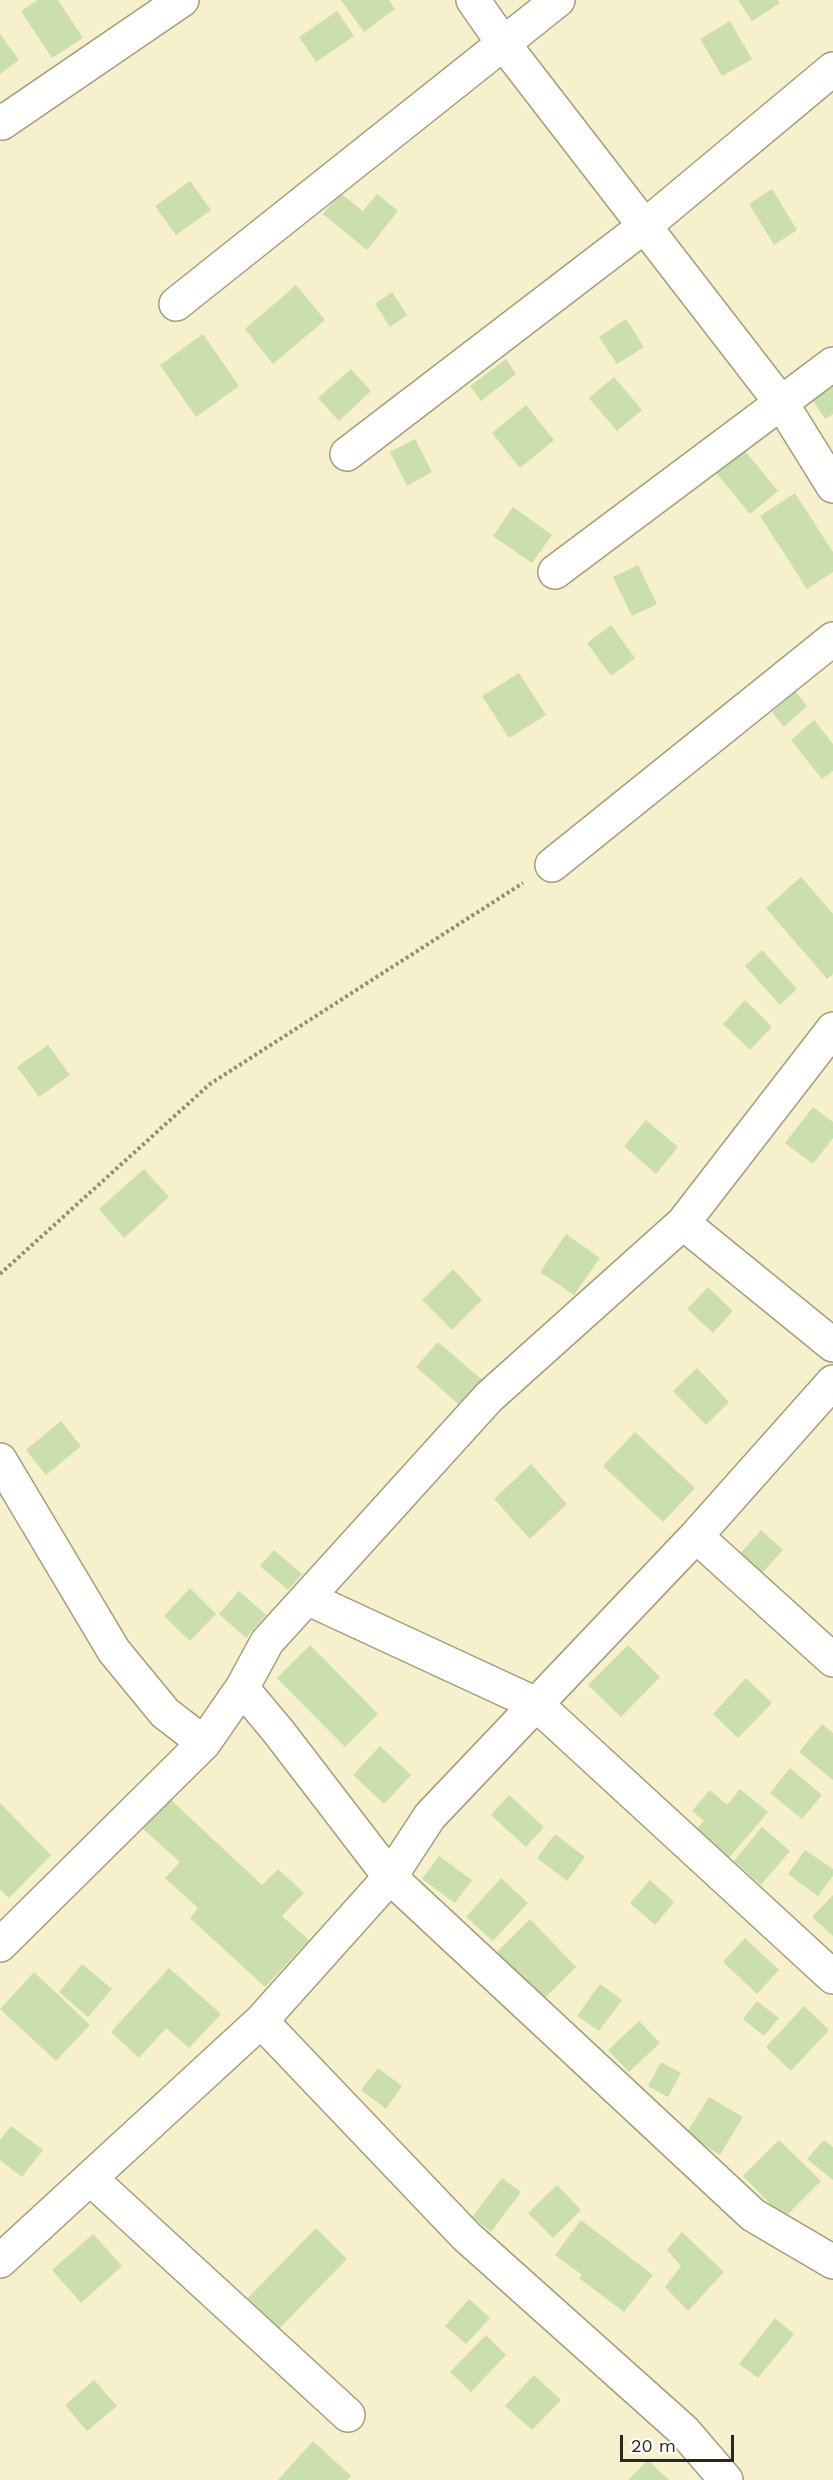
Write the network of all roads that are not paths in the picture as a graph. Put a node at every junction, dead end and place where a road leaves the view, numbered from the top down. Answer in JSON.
{"nodes":[{"id":1,"x":182,"y":0,"type":"edge"},
{"id":2,"x":473,"y":0,"type":"edge"},
{"id":3,"x":558,"y":0,"type":"edge"},
{"id":4,"x":503,"y":43,"type":"junction"},
{"id":5,"x":833,"y":69,"type":"edge"},
{"id":6,"x":0,"y":120,"type":"edge"},
{"id":7,"x":646,"y":225,"type":"junction"},
{"id":8,"x":176,"y":304,"type":"dead end"},
{"id":9,"x":833,"y":364,"type":"edge"},
{"id":10,"x":782,"y":404,"type":"junction"},
{"id":11,"x":347,"y":454,"type":"dead end"},
{"id":12,"x":833,"y":486,"type":"edge"},
{"id":13,"x":555,"y":572,"type":"dead end"},
{"id":14,"x":833,"y":639,"type":"edge"},
{"id":15,"x":552,"y":865,"type":"road end"},
{"id":16,"x":833,"y":1029,"type":"edge"},
{"id":17,"x":683,"y":1223,"type":"junction"},
{"id":18,"x":833,"y":1345,"type":"edge"},
{"id":19,"x":833,"y":1382,"type":"edge"},
{"id":20,"x":0,"y":1460,"type":"edge"},
{"id":21,"x":696,"y":1536,"type":"junction"},
{"id":22,"x":307,"y":1598,"type":"junction"},
{"id":23,"x":833,"y":1660,"type":"edge"},
{"id":24,"x":242,"y":1688,"type":"junction"},
{"id":25,"x":536,"y":1704,"type":"junction"},
{"id":26,"x":204,"y":1743,"type":"junction"},
{"id":27,"x":390,"y":1878,"type":"junction"},
{"id":28,"x":0,"y":1945,"type":"edge"},
{"id":29,"x":833,"y":1977,"type":"edge"},
{"id":30,"x":261,"y":2021,"type":"junction"},
{"id":31,"x":90,"y":2178,"type":"junction"},
{"id":32,"x":0,"y":2261,"type":"edge"},
{"id":33,"x":833,"y":2262,"type":"edge"},
{"id":34,"x":348,"y":2415,"type":"dead end"},
{"id":35,"x":726,"y":2480,"type":"edge"}],
"edges":[{"from":1,"to":6,"type":"street"},
{"from":2,"to":4,"type":"street"},
{"from":3,"to":4,"type":"street"},
{"from":4,"to":7,"type":"street"},
{"from":4,"to":8,"type":"street"},
{"from":5,"to":7,"type":"street"},
{"from":7,"to":10,"type":"street"},
{"from":7,"to":11,"type":"street"},
{"from":9,"to":10,"type":"street"},
{"from":10,"to":12,"type":"street"},
{"from":10,"to":13,"type":"street"},
{"from":14,"to":15,"type":"street"},
{"from":16,"to":17,"type":"street"},
{"from":17,"to":18,"type":"street"},
{"from":17,"to":22,"type":"street"},
{"from":19,"to":21,"type":"street"},
{"from":20,"to":26,"type":"street"},
{"from":21,"to":23,"type":"street"},
{"from":21,"to":25,"type":"street"},
{"from":22,"to":24,"type":"street"},
{"from":22,"to":25,"type":"street"},
{"from":24,"to":26,"type":"street"},
{"from":24,"to":27,"type":"street"},
{"from":25,"to":27,"type":"street"},
{"from":25,"to":29,"type":"street"},
{"from":26,"to":28,"type":"street"},
{"from":27,"to":30,"type":"street"},
{"from":27,"to":33,"type":"street"},
{"from":30,"to":31,"type":"street"},
{"from":30,"to":35,"type":"street"},
{"from":31,"to":32,"type":"street"},
{"from":31,"to":34,"type":"street"}]}
